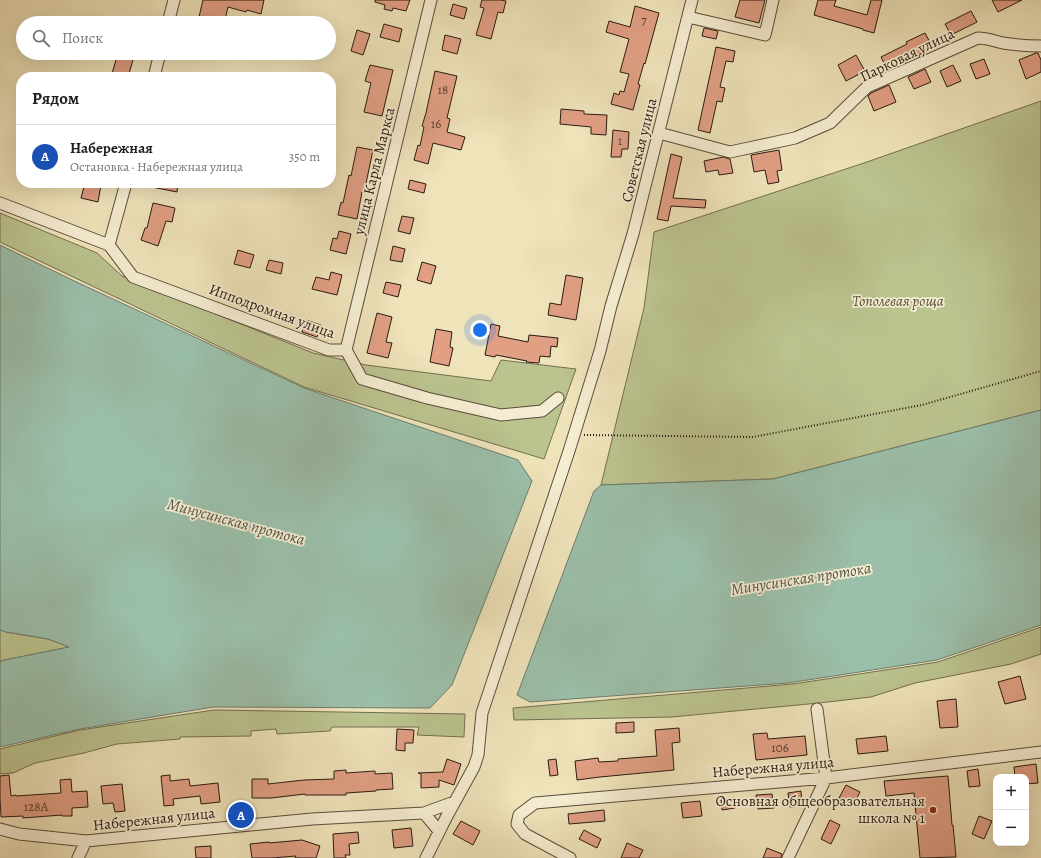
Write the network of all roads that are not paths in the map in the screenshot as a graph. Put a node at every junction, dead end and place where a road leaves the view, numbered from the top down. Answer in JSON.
{"nodes":[{"id":1,"x":174,"y":0,"type":"edge"},
{"id":2,"x":431,"y":0,"type":"edge"},
{"id":3,"x":692,"y":0,"type":"edge"},
{"id":4,"x":773,"y":0,"type":"edge"},
{"id":5,"x":170,"y":16,"type":"edge"},
{"id":6,"x":688,"y":17,"type":"junction"},
{"id":7,"x":1041,"y":46,"type":"edge"},
{"id":8,"x":158,"y":60,"type":"edge"},
{"id":9,"x":155,"y":72,"type":"edge"},
{"id":10,"x":659,"y":133,"type":"junction"},
{"id":11,"x":125,"y":188,"type":"edge"},
{"id":12,"x":0,"y":203,"type":"edge"},
{"id":13,"x":109,"y":245,"type":"junction"},
{"id":14,"x":346,"y":350,"type":"junction"},
{"id":15,"x":558,"y":398,"type":"dead end"},
{"id":16,"x":818,"y":709,"type":"dead end"},
{"id":17,"x":1041,"y":752,"type":"edge"},
{"id":18,"x":826,"y":778,"type":"junction"},
{"id":19,"x":454,"y":802,"type":"junction"},
{"id":20,"x":424,"y":813,"type":"junction"},
{"id":21,"x":0,"y":829,"type":"edge"},
{"id":22,"x":439,"y":832,"type":"junction"},
{"id":23,"x":86,"y":841,"type":"junction"},
{"id":24,"x":78,"y":858,"type":"edge"},
{"id":25,"x":426,"y":858,"type":"edge"},
{"id":26,"x":570,"y":858,"type":"edge"},
{"id":27,"x":788,"y":858,"type":"edge"}],
"edges":[{"from":1,"to":5,"type":"street"},
{"from":2,"to":14,"type":"street","name":"улица Карла Маркса"},
{"from":3,"to":6,"type":"street","name":"Советская улица"},
{"from":4,"to":6,"type":"street"},
{"from":6,"to":10,"type":"street","name":"Советская улица"},
{"from":7,"to":10,"type":"street","name":"Парковая улица"},
{"from":8,"to":9,"type":"street"},
{"from":10,"to":19,"type":"street","name":"Советская улица"},
{"from":11,"to":13,"type":"street"},
{"from":12,"to":13,"type":"street"},
{"from":13,"to":14,"type":"street","name":"Ипподромная улица"},
{"from":14,"to":15,"type":"street","name":"Ипподромная улица"},
{"from":16,"to":18,"type":"street"},
{"from":17,"to":18,"type":"street","name":"Набережная улица"},
{"from":18,"to":26,"type":"street","name":"Набережная улица"},
{"from":18,"to":27,"type":"street"},
{"from":19,"to":20,"type":"street","name":"Набережная улица"},
{"from":19,"to":22,"type":"street","name":"Советская улица"},
{"from":20,"to":22,"type":"street"},
{"from":20,"to":23,"type":"street","name":"Набережная улица"},
{"from":21,"to":23,"type":"street","name":"Набережная улица"},
{"from":22,"to":25,"type":"street","name":"Советская улица"},
{"from":23,"to":24,"type":"street"}]}
